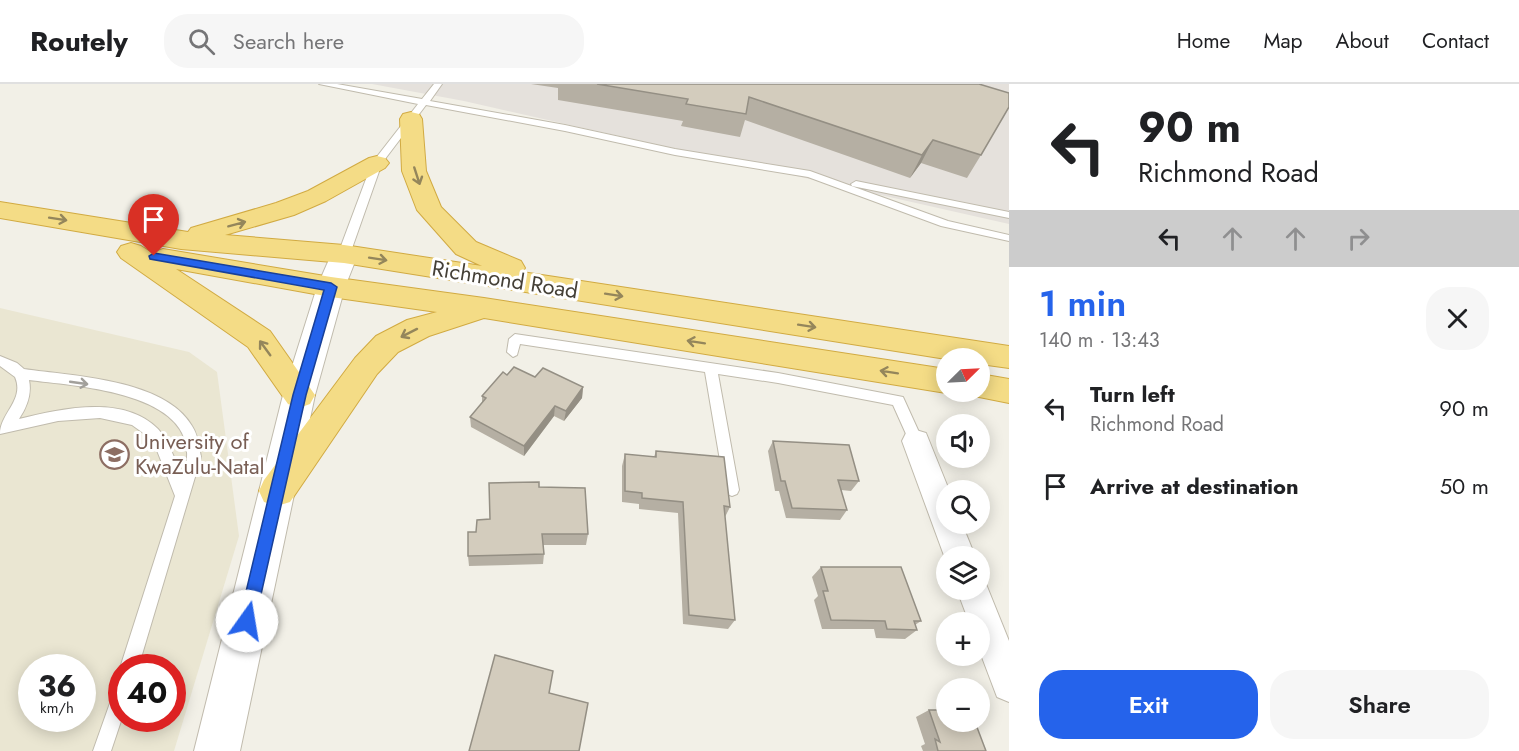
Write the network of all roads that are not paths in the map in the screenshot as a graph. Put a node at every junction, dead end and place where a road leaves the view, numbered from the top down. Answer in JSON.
{"nodes":[{"id":1,"x":323,"y":84,"type":"edge"},
{"id":2,"x":438,"y":84,"type":"edge"},
{"id":3,"x":417,"y":111,"type":"junction"},
{"id":4,"x":377,"y":163,"type":"junction"},
{"id":5,"x":810,"y":174,"type":"junction"},
{"id":6,"x":0,"y":210,"type":"edge"},
{"id":7,"x":1009,"y":215,"type":"edge"},
{"id":8,"x":0,"y":232,"type":"edge"},
{"id":9,"x":1009,"y":238,"type":"edge"},
{"id":10,"x":181,"y":240,"type":"junction"},
{"id":11,"x":131,"y":252,"type":"junction"},
{"id":12,"x":344,"y":254,"type":"junction"},
{"id":13,"x":549,"y":285,"type":"junction"},
{"id":14,"x":331,"y":287,"type":"junction"},
{"id":15,"x":484,"y":308,"type":"junction"},
{"id":16,"x":513,"y":352,"type":"dead end"},
{"id":17,"x":1009,"y":357,"type":"edge"},
{"id":18,"x":0,"y":361,"type":"edge"},
{"id":19,"x":711,"y":369,"type":"junction"},
{"id":20,"x":21,"y":374,"type":"junction"},
{"id":21,"x":936,"y":379,"type":"edge"},
{"id":22,"x":990,"y":388,"type":"edge"},
{"id":23,"x":1009,"y":391,"type":"edge"},
{"id":24,"x":299,"y":395,"type":"junction"},
{"id":25,"x":2,"y":429,"type":"edge"},
{"id":26,"x":916,"y":441,"type":"joint"},
{"id":27,"x":732,"y":490,"type":"dead end"},
{"id":28,"x":277,"y":491,"type":"junction"},
{"id":29,"x":936,"y":493,"type":"edge"},
{"id":30,"x":183,"y":498,"type":"junction"},
{"id":31,"x":977,"y":600,"type":"edge"},
{"id":32,"x":133,"y":654,"type":"edge"},
{"id":33,"x":1009,"y":685,"type":"edge"},
{"id":34,"x":108,"y":732,"type":"edge"},
{"id":35,"x":102,"y":751,"type":"edge"},
{"id":36,"x":217,"y":751,"type":"edge"}],
"edges":[{"from":1,"to":3,"type":"lane"},
{"from":2,"to":3,"type":"lane"},
{"from":3,"to":4,"type":"lane"},
{"from":3,"to":5,"type":"lane"},
{"from":3,"to":13,"type":"highway","one_way":true},
{"from":10,"to":4,"type":"highway","one_way":true},
{"from":4,"to":12,"type":"lane"},
{"from":5,"to":7,"type":"lane"},
{"from":5,"to":9,"type":"lane"},
{"from":6,"to":10,"type":"highway","name":"Richmond Road","one_way":true},
{"from":8,"to":11,"type":"highway","name":"Richmond Road"},
{"from":10,"to":12,"type":"highway","name":"Richmond Road"},
{"from":11,"to":14,"type":"highway","name":"Richmond Road"},
{"from":24,"to":11,"type":"highway","one_way":true},
{"from":12,"to":13,"type":"highway","name":"Richmond Road","one_way":true},
{"from":12,"to":14,"type":"street"},
{"from":13,"to":17,"type":"highway","name":"Richmond Road","one_way":true},
{"from":14,"to":15,"type":"highway","name":"Richmond Road"},
{"from":14,"to":24,"type":"street"},
{"from":21,"to":15,"type":"highway","name":"Richmond Road","one_way":true},
{"from":15,"to":28,"type":"highway","one_way":true},
{"from":16,"to":19,"type":"lane"},
{"from":18,"to":20,"type":"lane"},
{"from":19,"to":26,"type":"lane"},
{"from":19,"to":27,"type":"lane"},
{"from":20,"to":25,"type":"lane"},
{"from":20,"to":30,"type":"lane","one_way":true},
{"from":22,"to":23,"type":"highway"},
{"from":24,"to":28,"type":"street"},
{"from":25,"to":30,"type":"lane"},
{"from":26,"to":29,"type":"street"},
{"from":28,"to":36,"type":"street"},
{"from":30,"to":32,"type":"lane"},
{"from":31,"to":33,"type":"street"},
{"from":34,"to":35,"type":"lane"}]}
